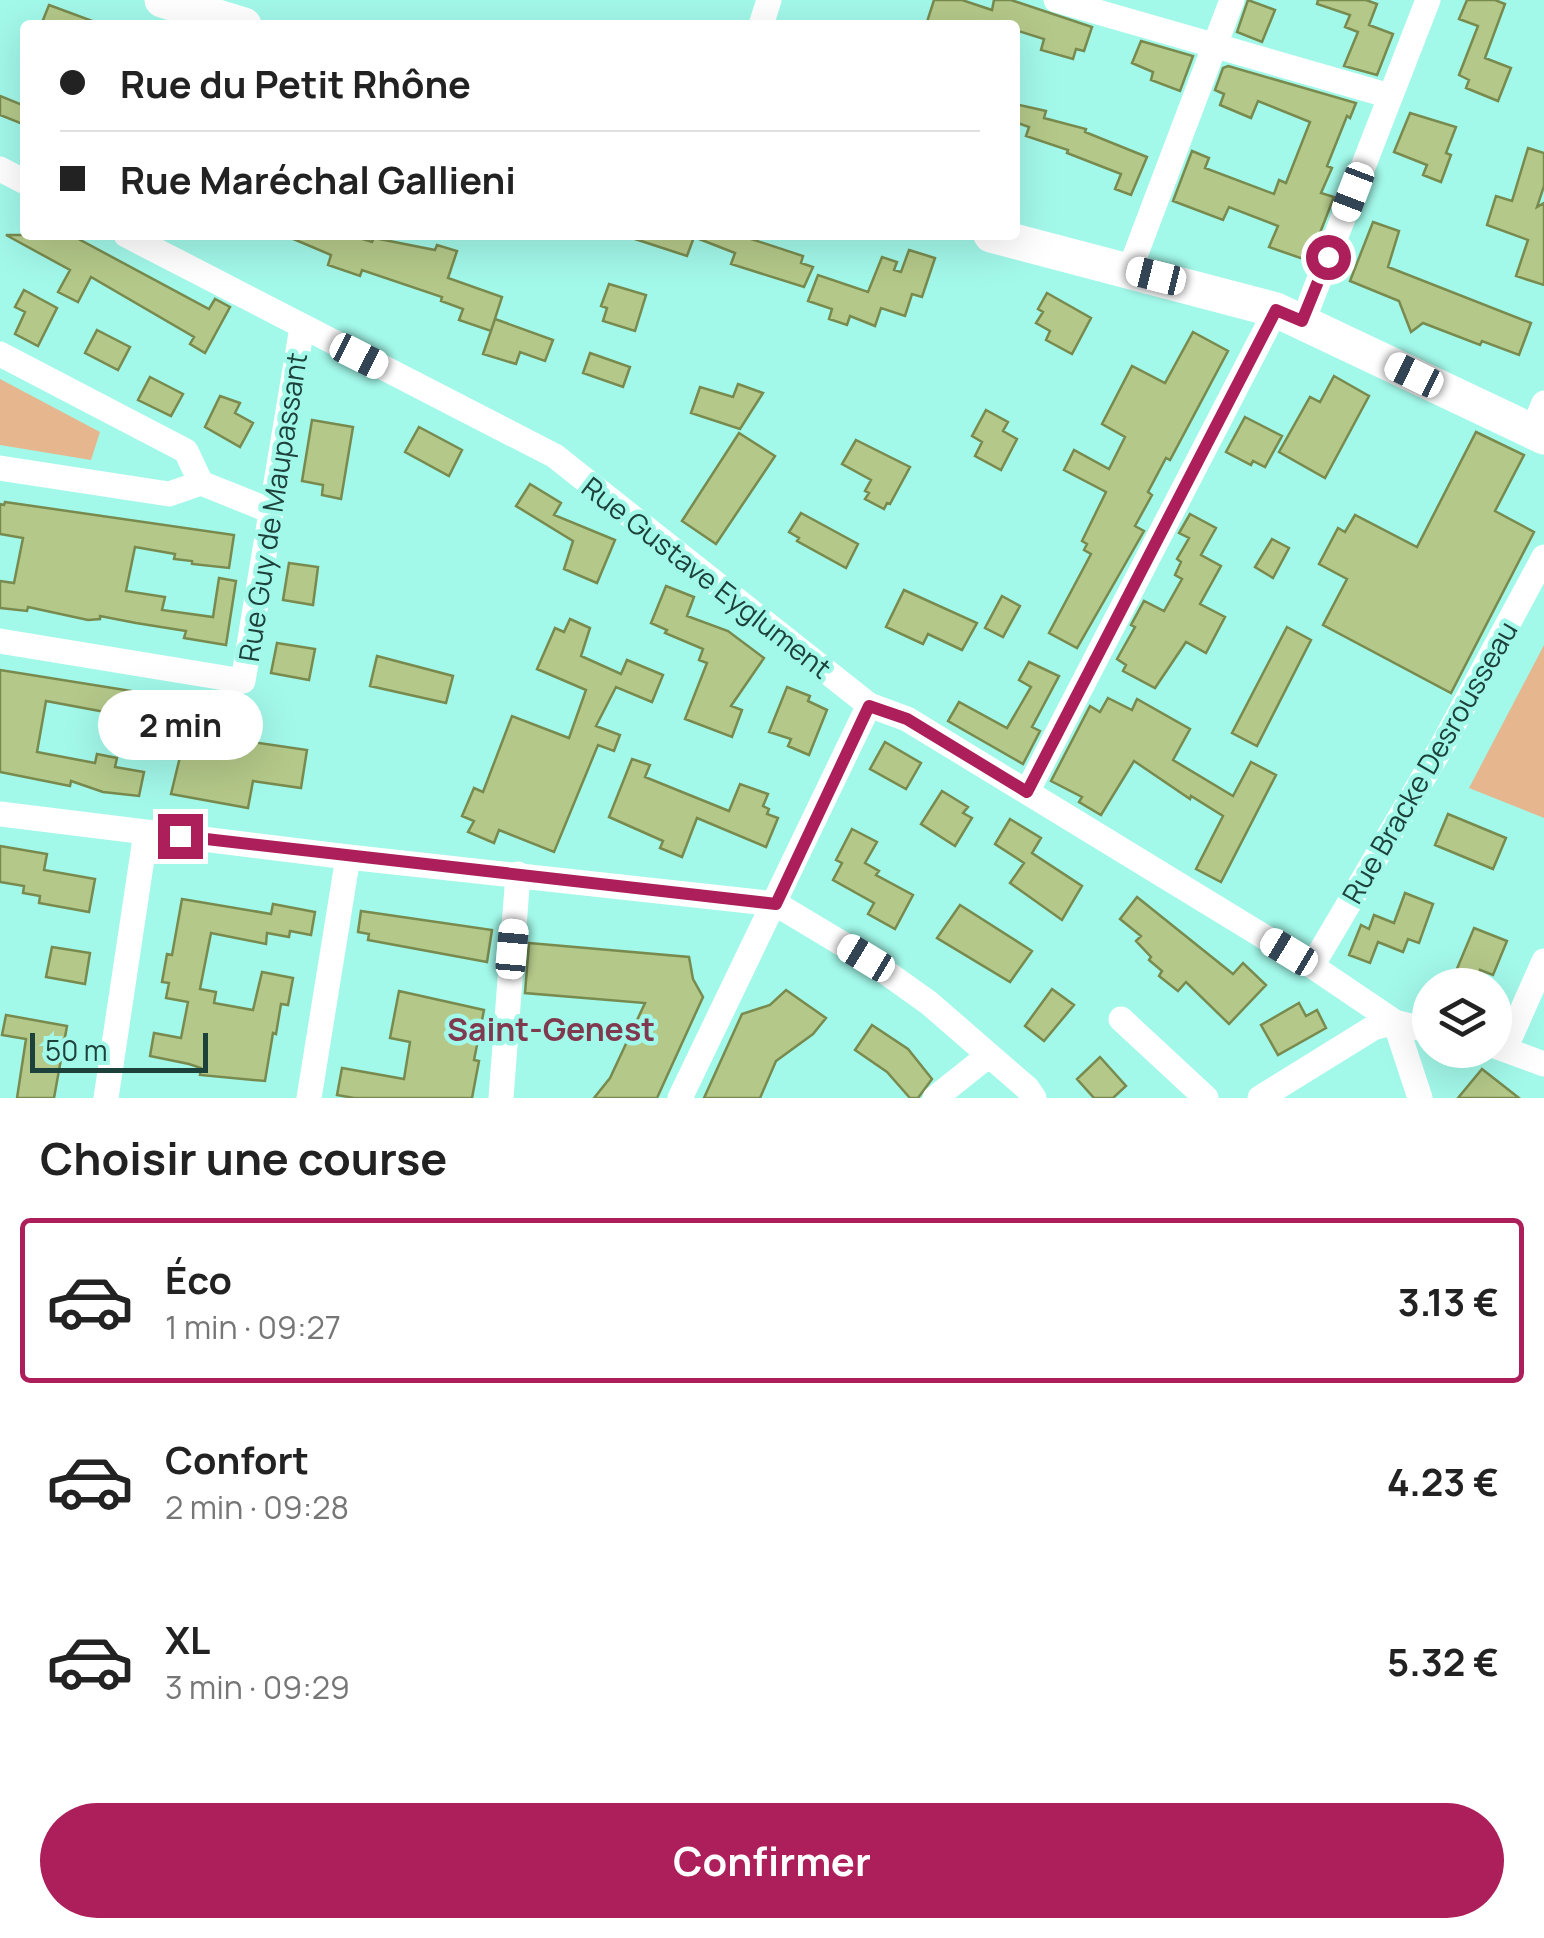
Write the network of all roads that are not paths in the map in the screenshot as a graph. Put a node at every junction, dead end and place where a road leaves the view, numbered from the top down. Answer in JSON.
{"nodes":[{"id":1,"x":162,"y":0,"type":"edge"},
{"id":2,"x":1056,"y":0,"type":"edge"},
{"id":3,"x":1232,"y":0,"type":"edge"},
{"id":4,"x":1428,"y":0,"type":"edge"},
{"id":5,"x":228,"y":20,"type":"edge"},
{"id":6,"x":1214,"y":45,"type":"junction"},
{"id":7,"x":1390,"y":96,"type":"junction"},
{"id":8,"x":136,"y":240,"type":"edge"},
{"id":9,"x":1011,"y":240,"type":"edge"},
{"id":10,"x":1130,"y":270,"type":"junction"},
{"id":11,"x":1289,"y":316,"type":"junction"},
{"id":12,"x":302,"y":327,"type":"junction"},
{"id":13,"x":0,"y":354,"type":"edge"},
{"id":14,"x":1540,"y":424,"type":"edge"},
{"id":15,"x":0,"y":468,"type":"edge"},
{"id":16,"x":201,"y":483,"type":"junction"},
{"id":17,"x":271,"y":511,"type":"junction"},
{"id":18,"x":1544,"y":557,"type":"edge"},
{"id":19,"x":0,"y":641,"type":"edge"},
{"id":20,"x":869,"y":706,"type":"junction"},
{"id":21,"x":1027,"y":792,"type":"junction"},
{"id":22,"x":0,"y":814,"type":"edge"},
{"id":23,"x":146,"y":832,"type":"junction"},
{"id":24,"x":348,"y":858,"type":"junction"},
{"id":25,"x":518,"y":874,"type":"junction"},
{"id":26,"x":776,"y":904,"type":"junction"},
{"id":27,"x":1544,"y":961,"type":"edge"},
{"id":28,"x":1312,"y":966,"type":"junction"},
{"id":29,"x":1122,"y":1019,"type":"dead end"},
{"id":30,"x":1396,"y":1022,"type":"junction"},
{"id":31,"x":1512,"y":1024,"type":"edge"},
{"id":32,"x":1412,"y":1026,"type":"edge"},
{"id":33,"x":1512,"y":1052,"type":"edge"},
{"id":34,"x":989,"y":1055,"type":"junction"},
{"id":35,"x":1544,"y":1064,"type":"edge"},
{"id":36,"x":106,"y":1098,"type":"edge"},
{"id":37,"x":309,"y":1098,"type":"edge"},
{"id":38,"x":501,"y":1098,"type":"edge"},
{"id":39,"x":680,"y":1098,"type":"edge"},
{"id":40,"x":935,"y":1098,"type":"edge"},
{"id":41,"x":1034,"y":1098,"type":"edge"},
{"id":42,"x":1206,"y":1098,"type":"edge"},
{"id":43,"x":1260,"y":1098,"type":"edge"},
{"id":44,"x":1420,"y":1098,"type":"edge"}],
"edges":[{"from":1,"to":5,"type":"street"},
{"from":2,"to":6,"type":"street"},
{"from":3,"to":6,"type":"street"},
{"from":4,"to":7,"type":"street"},
{"from":6,"to":7,"type":"street"},
{"from":6,"to":10,"type":"street"},
{"from":7,"to":11,"type":"street"},
{"from":8,"to":12,"type":"street","name":"Rue Gustave Eyglument"},
{"from":9,"to":10,"type":"street"},
{"from":10,"to":11,"type":"street"},
{"from":11,"to":14,"type":"street"},
{"from":11,"to":21,"type":"street"},
{"from":12,"to":17,"type":"street","name":"Rue Guy de Maupassant"},
{"from":12,"to":20,"type":"street","name":"Rue Gustave Eyglument"},
{"from":13,"to":16,"type":"street"},
{"from":15,"to":16,"type":"street"},
{"from":16,"to":17,"type":"street"},
{"from":17,"to":19,"type":"street","name":"Rue Guy de Maupassant"},
{"from":18,"to":28,"type":"street","name":"Rue Bracke Desrousseau"},
{"from":20,"to":21,"type":"street","name":"Rue Gustave Eyglument"},
{"from":20,"to":26,"type":"street"},
{"from":21,"to":28,"type":"street","name":"Rue Gustave Eyglument"},
{"from":22,"to":23,"type":"street"},
{"from":23,"to":24,"type":"street"},
{"from":23,"to":36,"type":"street"},
{"from":24,"to":25,"type":"street"},
{"from":24,"to":37,"type":"street"},
{"from":25,"to":26,"type":"street"},
{"from":25,"to":38,"type":"street"},
{"from":26,"to":34,"type":"street"},
{"from":26,"to":39,"type":"street"},
{"from":27,"to":31,"type":"street"},
{"from":28,"to":30,"type":"street","name":"Rue Gustave Eyglument"},
{"from":29,"to":42,"type":"street"},
{"from":30,"to":32,"type":"street","name":"Rue Gustave Eyglument"},
{"from":30,"to":43,"type":"street"},
{"from":30,"to":44,"type":"street"},
{"from":33,"to":35,"type":"street"},
{"from":34,"to":40,"type":"street"},
{"from":34,"to":41,"type":"street"}]}
